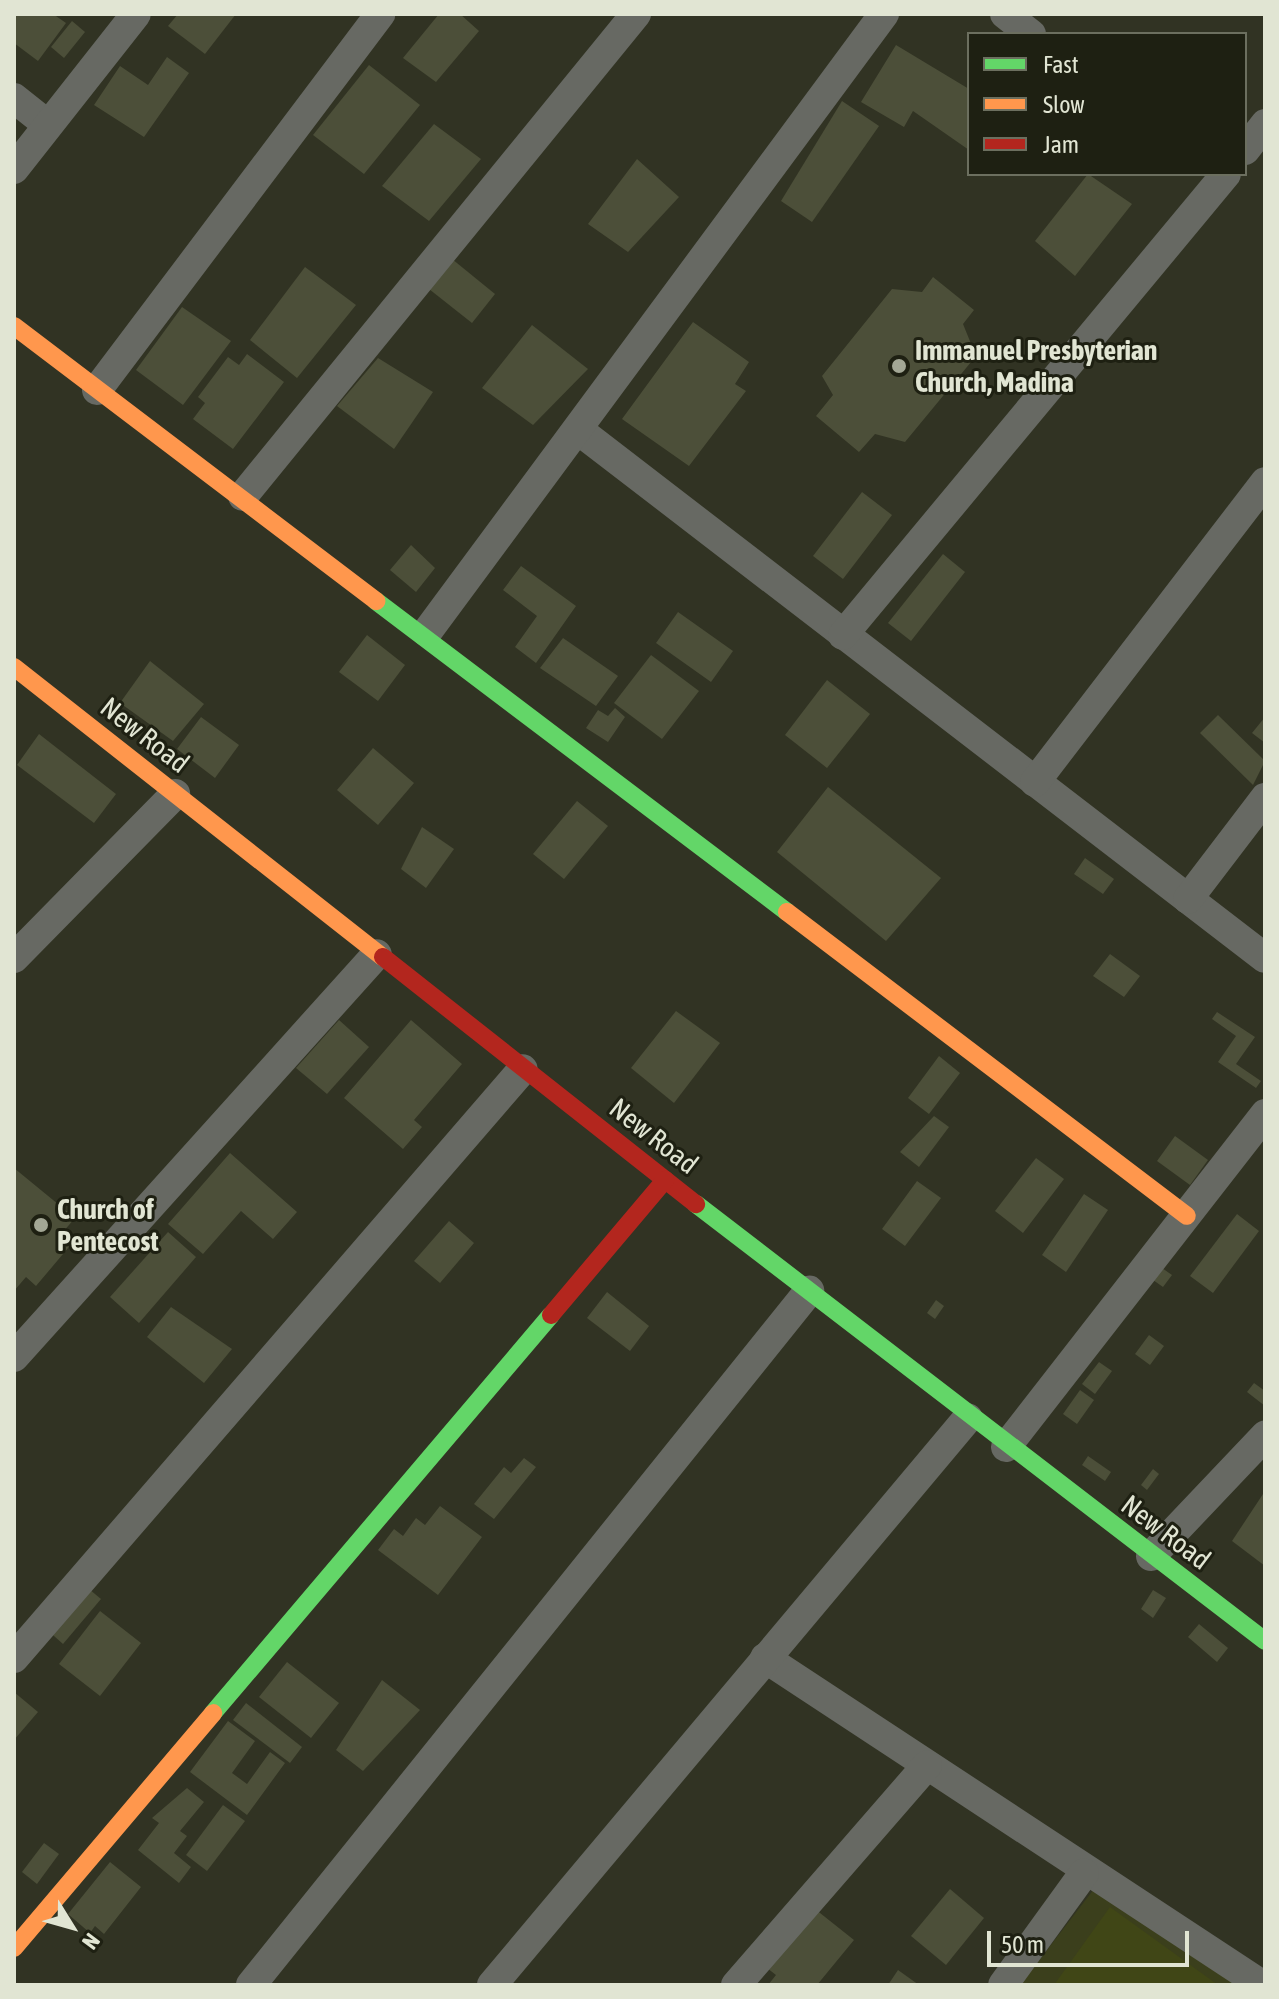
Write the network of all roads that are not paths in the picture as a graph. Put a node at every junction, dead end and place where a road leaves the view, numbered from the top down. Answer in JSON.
{"nodes":[{"id":1,"x":136,"y":14,"type":"edge"},
{"id":2,"x":380,"y":14,"type":"edge"},
{"id":3,"x":636,"y":14,"type":"edge"},
{"id":4,"x":884,"y":14,"type":"edge"},
{"id":5,"x":1005,"y":14,"type":"edge"},
{"id":6,"x":1028,"y":32,"type":"edge"},
{"id":7,"x":14,"y":98,"type":"edge"},
{"id":8,"x":1265,"y":124,"type":"edge"},
{"id":9,"x":48,"y":125,"type":"junction"},
{"id":10,"x":1247,"y":147,"type":"edge"},
{"id":11,"x":14,"y":169,"type":"edge"},
{"id":12,"x":1221,"y":176,"type":"edge"},
{"id":13,"x":14,"y":326,"type":"edge"},
{"id":14,"x":97,"y":390,"type":"junction"},
{"id":15,"x":581,"y":432,"type":"junction"},
{"id":16,"x":1265,"y":482,"type":"edge"},
{"id":17,"x":243,"y":496,"type":"junction"},
{"id":18,"x":427,"y":632,"type":"junction"},
{"id":19,"x":843,"y":635,"type":"junction"},
{"id":20,"x":14,"y":667,"type":"edge"},
{"id":21,"x":1035,"y":782,"type":"junction"},
{"id":22,"x":175,"y":794,"type":"junction"},
{"id":23,"x":1265,"y":798,"type":"edge"},
{"id":24,"x":1188,"y":899,"type":"junction"},
{"id":25,"x":377,"y":954,"type":"junction"},
{"id":26,"x":14,"y":958,"type":"edge"},
{"id":27,"x":1265,"y":958,"type":"edge"},
{"id":28,"x":523,"y":1069,"type":"junction"},
{"id":29,"x":1265,"y":1114,"type":"edge"},
{"id":30,"x":665,"y":1180,"type":"junction"},
{"id":31,"x":1187,"y":1216,"type":"junction"},
{"id":32,"x":809,"y":1291,"type":"junction"},
{"id":33,"x":14,"y":1357,"type":"edge"},
{"id":34,"x":968,"y":1418,"type":"junction"},
{"id":35,"x":1265,"y":1436,"type":"edge"},
{"id":36,"x":1006,"y":1447,"type":"junction"},
{"id":37,"x":1151,"y":1556,"type":"junction"},
{"id":38,"x":1265,"y":1641,"type":"edge"},
{"id":39,"x":14,"y":1658,"type":"edge"},
{"id":40,"x":765,"y":1658,"type":"junction"},
{"id":41,"x":927,"y":1765,"type":"junction"},
{"id":42,"x":1084,"y":1873,"type":"junction"},
{"id":43,"x":14,"y":1948,"type":"edge"},
{"id":44,"x":251,"y":1985,"type":"edge"},
{"id":45,"x":492,"y":1985,"type":"edge"},
{"id":46,"x":736,"y":1985,"type":"edge"},
{"id":47,"x":1003,"y":1985,"type":"edge"},
{"id":48,"x":1262,"y":1985,"type":"edge"}],
"edges":[{"from":1,"to":9,"type":"street"},
{"from":2,"to":14,"type":"street"},
{"from":3,"to":17,"type":"street"},
{"from":4,"to":15,"type":"street"},
{"from":5,"to":6,"type":"street"},
{"from":7,"to":9,"type":"street"},
{"from":8,"to":10,"type":"street"},
{"from":9,"to":11,"type":"street"},
{"from":12,"to":19,"type":"street"},
{"from":13,"to":14,"type":"street"},
{"from":14,"to":17,"type":"street"},
{"from":15,"to":18,"type":"street"},
{"from":15,"to":19,"type":"street"},
{"from":16,"to":21,"type":"street"},
{"from":17,"to":18,"type":"street"},
{"from":18,"to":31,"type":"street"},
{"from":19,"to":21,"type":"street"},
{"from":20,"to":22,"type":"street","name":"New Road"},
{"from":21,"to":24,"type":"street"},
{"from":22,"to":25,"type":"street","name":"New Road"},
{"from":22,"to":26,"type":"street"},
{"from":23,"to":24,"type":"street"},
{"from":24,"to":27,"type":"street"},
{"from":25,"to":28,"type":"street","name":"New Road"},
{"from":25,"to":33,"type":"street"},
{"from":28,"to":30,"type":"street","name":"New Road"},
{"from":28,"to":39,"type":"street"},
{"from":29,"to":31,"type":"street"},
{"from":30,"to":32,"type":"street","name":"New Road"},
{"from":30,"to":43,"type":"street"},
{"from":31,"to":36,"type":"street"},
{"from":32,"to":34,"type":"street","name":"New Road"},
{"from":32,"to":44,"type":"street"},
{"from":34,"to":36,"type":"street","name":"New Road"},
{"from":34,"to":40,"type":"street"},
{"from":35,"to":37,"type":"street"},
{"from":36,"to":37,"type":"street","name":"New Road"},
{"from":37,"to":38,"type":"street","name":"New Road"},
{"from":40,"to":41,"type":"street"},
{"from":40,"to":45,"type":"street"},
{"from":41,"to":42,"type":"street"},
{"from":41,"to":46,"type":"street"},
{"from":42,"to":47,"type":"street"},
{"from":42,"to":48,"type":"street"}]}
